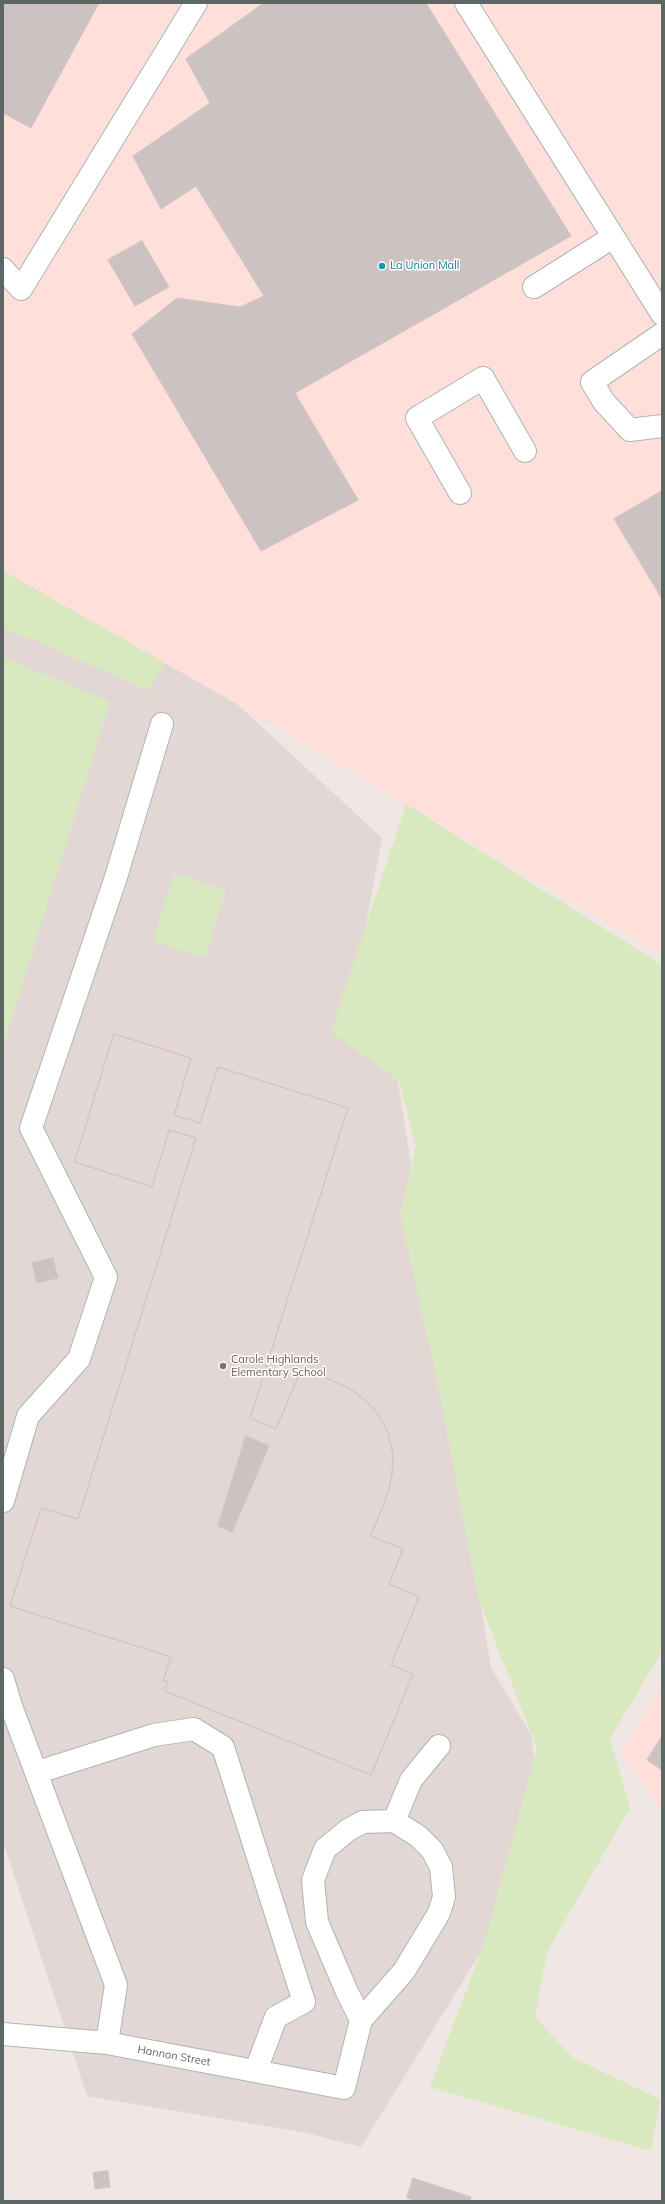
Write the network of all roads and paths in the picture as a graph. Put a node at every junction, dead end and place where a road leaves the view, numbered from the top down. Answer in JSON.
{"nodes":[{"id":1,"x":196,"y":3,"type":"edge"},
{"id":2,"x":466,"y":3,"type":"edge"},
{"id":3,"x":613,"y":237,"type":"junction"},
{"id":4,"x":3,"y":269,"type":"edge"},
{"id":5,"x":534,"y":287,"type":"dead end"},
{"id":6,"x":662,"y":314,"type":"edge"},
{"id":7,"x":662,"y":334,"type":"edge"},
{"id":8,"x":662,"y":426,"type":"edge"},
{"id":9,"x":525,"y":452,"type":"dead end"},
{"id":10,"x":460,"y":493,"type":"dead end"},
{"id":11,"x":162,"y":724,"type":"dead end"},
{"id":12,"x":3,"y":1501,"type":"edge"},
{"id":13,"x":3,"y":1679,"type":"edge"},
{"id":14,"x":439,"y":1746,"type":"dead end"},
{"id":15,"x":38,"y":1772,"type":"junction"},
{"id":16,"x":394,"y":1821,"type":"junction"},
{"id":17,"x":361,"y":2020,"type":"junction"},
{"id":18,"x":3,"y":2034,"type":"edge"},
{"id":19,"x":108,"y":2043,"type":"junction"},
{"id":20,"x":256,"y":2070,"type":"junction"}],
"edges":[{"from":1,"to":4,"type":"street"},
{"from":2,"to":3,"type":"street"},
{"from":3,"to":5,"type":"street"},
{"from":3,"to":6,"type":"street"},
{"from":7,"to":8,"type":"street"},
{"from":9,"to":10,"type":"street"},
{"from":11,"to":12,"type":"street"},
{"from":13,"to":15,"type":"street"},
{"from":14,"to":16,"type":"street"},
{"from":15,"to":19,"type":"street"},
{"from":15,"to":20,"type":"street"},
{"from":16,"to":17,"type":"street"},
{"from":16,"to":17,"type":"street"},
{"from":17,"to":20,"type":"street","name":"Hannon Street"},
{"from":18,"to":19,"type":"street","name":"Hannon Street"},
{"from":19,"to":20,"type":"street","name":"Hannon Street"}]}
